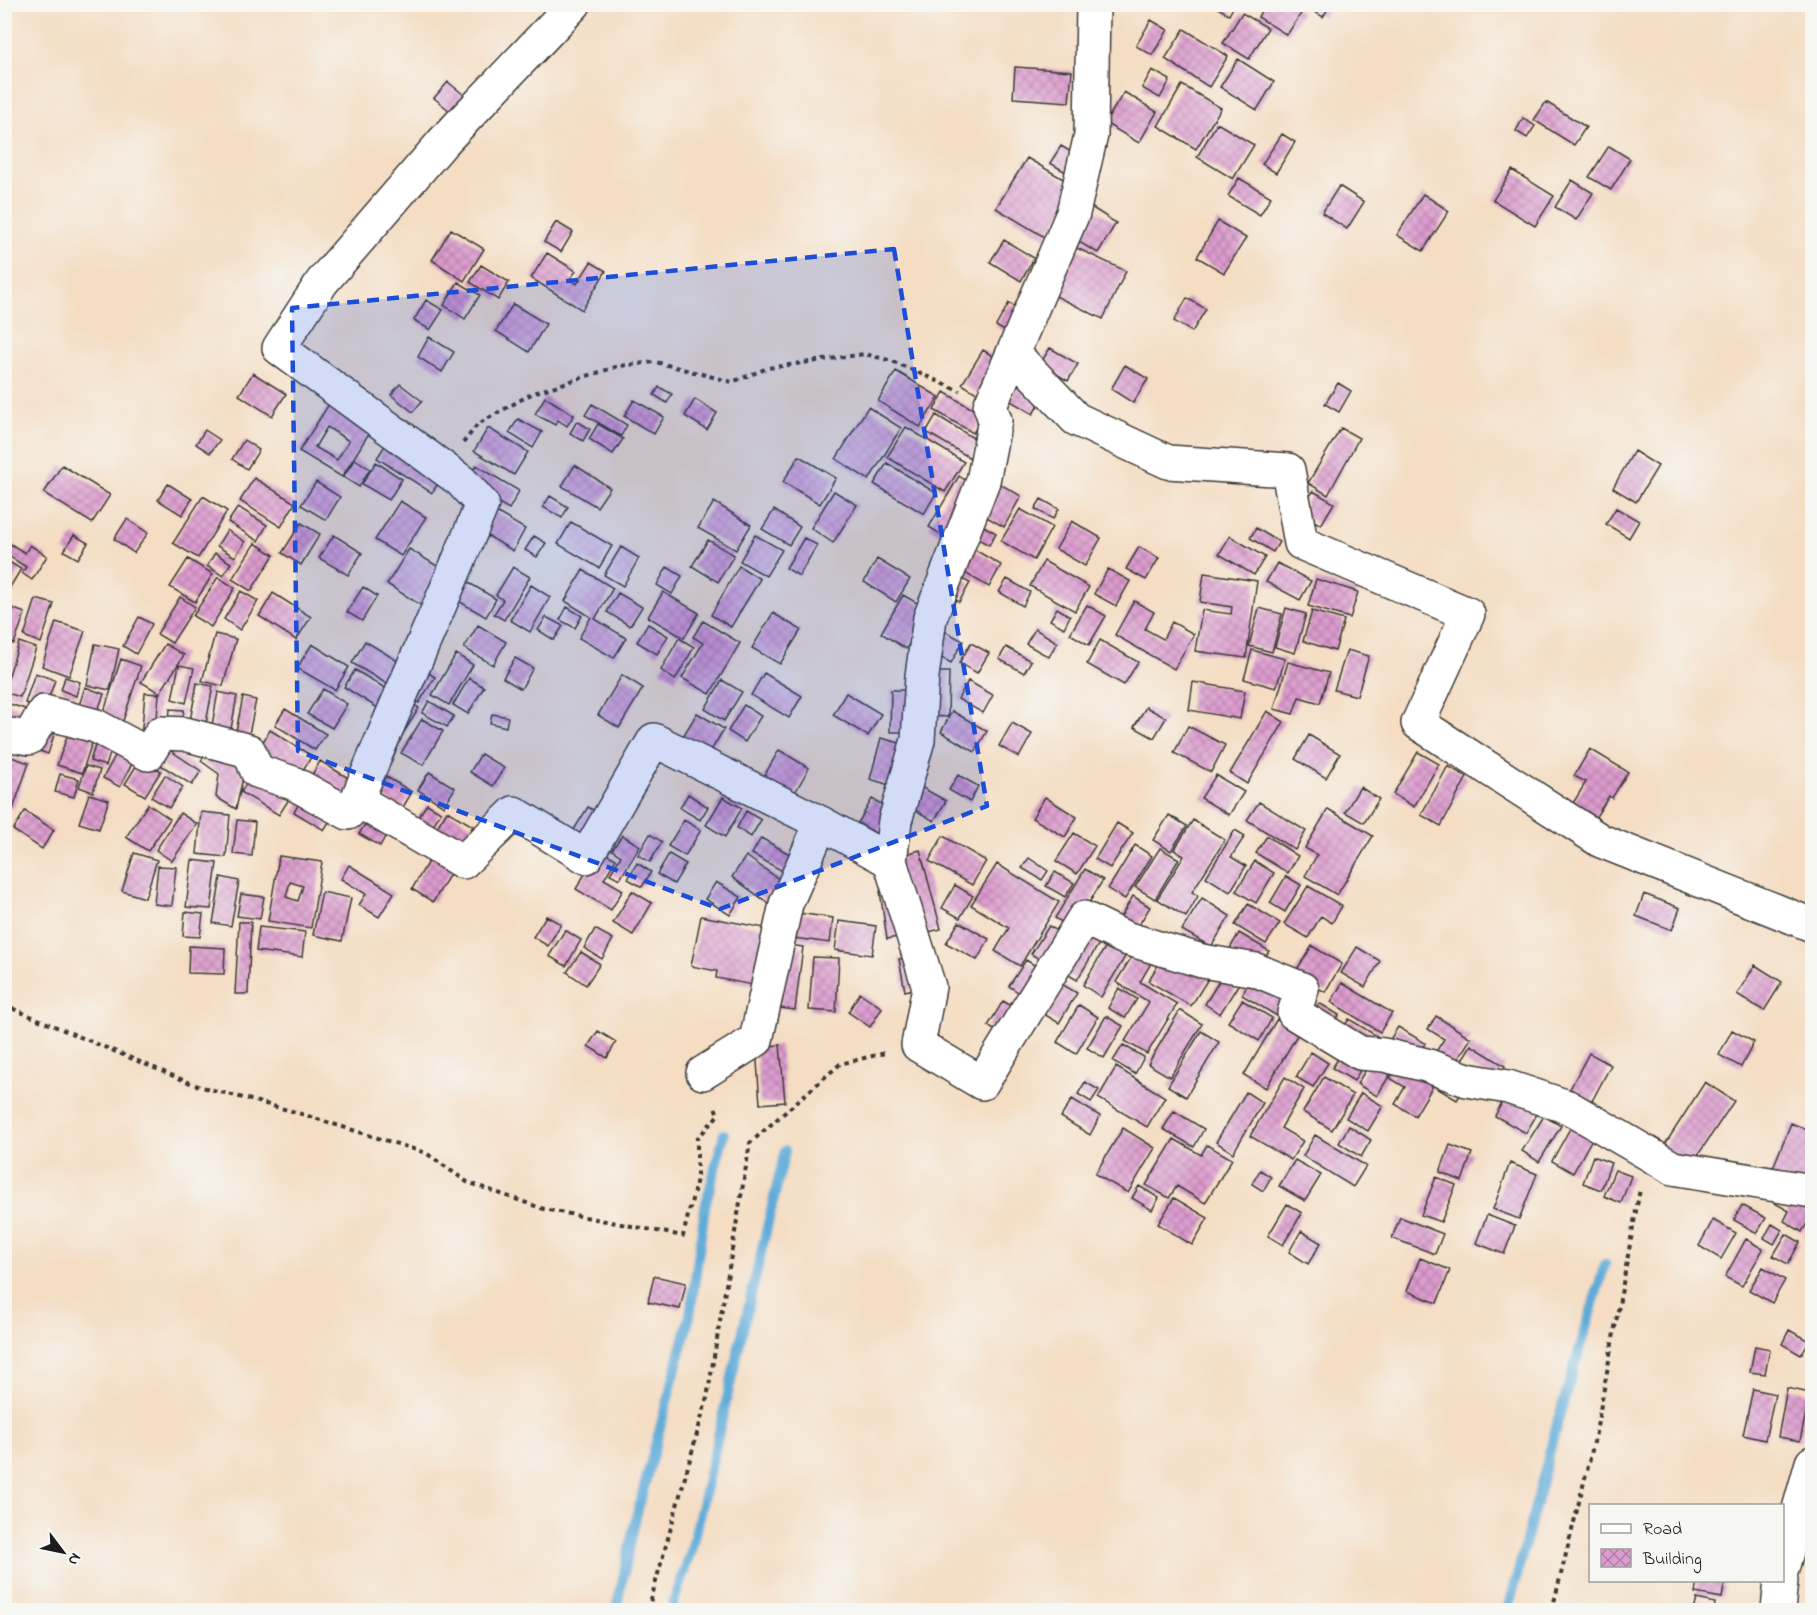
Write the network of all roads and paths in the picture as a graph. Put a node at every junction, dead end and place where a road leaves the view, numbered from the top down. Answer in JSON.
{"nodes":[{"id":1,"x":574,"y":4,"type":"edge"},
{"id":2,"x":1093,"y":4,"type":"edge"},
{"id":3,"x":1013,"y":353,"type":"junction"},
{"id":4,"x":990,"y":406,"type":"junction"},
{"id":5,"x":442,"y":467,"type":"junction"},
{"id":6,"x":4,"y":734,"type":"edge"},
{"id":7,"x":357,"y":800,"type":"junction"},
{"id":8,"x":820,"y":823,"type":"junction"},
{"id":9,"x":890,"y":861,"type":"junction"},
{"id":10,"x":1812,"y":925,"type":"edge"},
{"id":11,"x":4,"y":1005,"type":"edge"},
{"id":12,"x":918,"y":1044,"type":"junction"},
{"id":13,"x":703,"y":1073,"type":"joint"},
{"id":14,"x":1631,"y":1144,"type":"junction"},
{"id":15,"x":1812,"y":1191,"type":"edge"},
{"id":16,"x":1812,"y":1463,"type":"edge"},
{"id":17,"x":1784,"y":1562,"type":"edge"},
{"id":18,"x":1781,"y":1582,"type":"edge"},
{"id":19,"x":648,"y":1611,"type":"edge"},
{"id":20,"x":1552,"y":1611,"type":"edge"},
{"id":21,"x":1778,"y":1611,"type":"edge"}],
"edges":[{"from":1,"to":5,"type":"street"},
{"from":2,"to":3,"type":"street"},
{"from":3,"to":4,"type":"street"},
{"from":3,"to":10,"type":"street"},
{"from":4,"to":5,"type":"path"},
{"from":4,"to":9,"type":"street"},
{"from":5,"to":7,"type":"street"},
{"from":6,"to":7,"type":"street"},
{"from":7,"to":8,"type":"street"},
{"from":8,"to":9,"type":"street"},
{"from":8,"to":13,"type":"street"},
{"from":9,"to":12,"type":"street"},
{"from":11,"to":13,"type":"path"},
{"from":12,"to":14,"type":"street"},
{"from":12,"to":19,"type":"path"},
{"from":14,"to":15,"type":"street"},
{"from":14,"to":20,"type":"path"},
{"from":16,"to":17,"type":"street"},
{"from":18,"to":21,"type":"street"}]}
